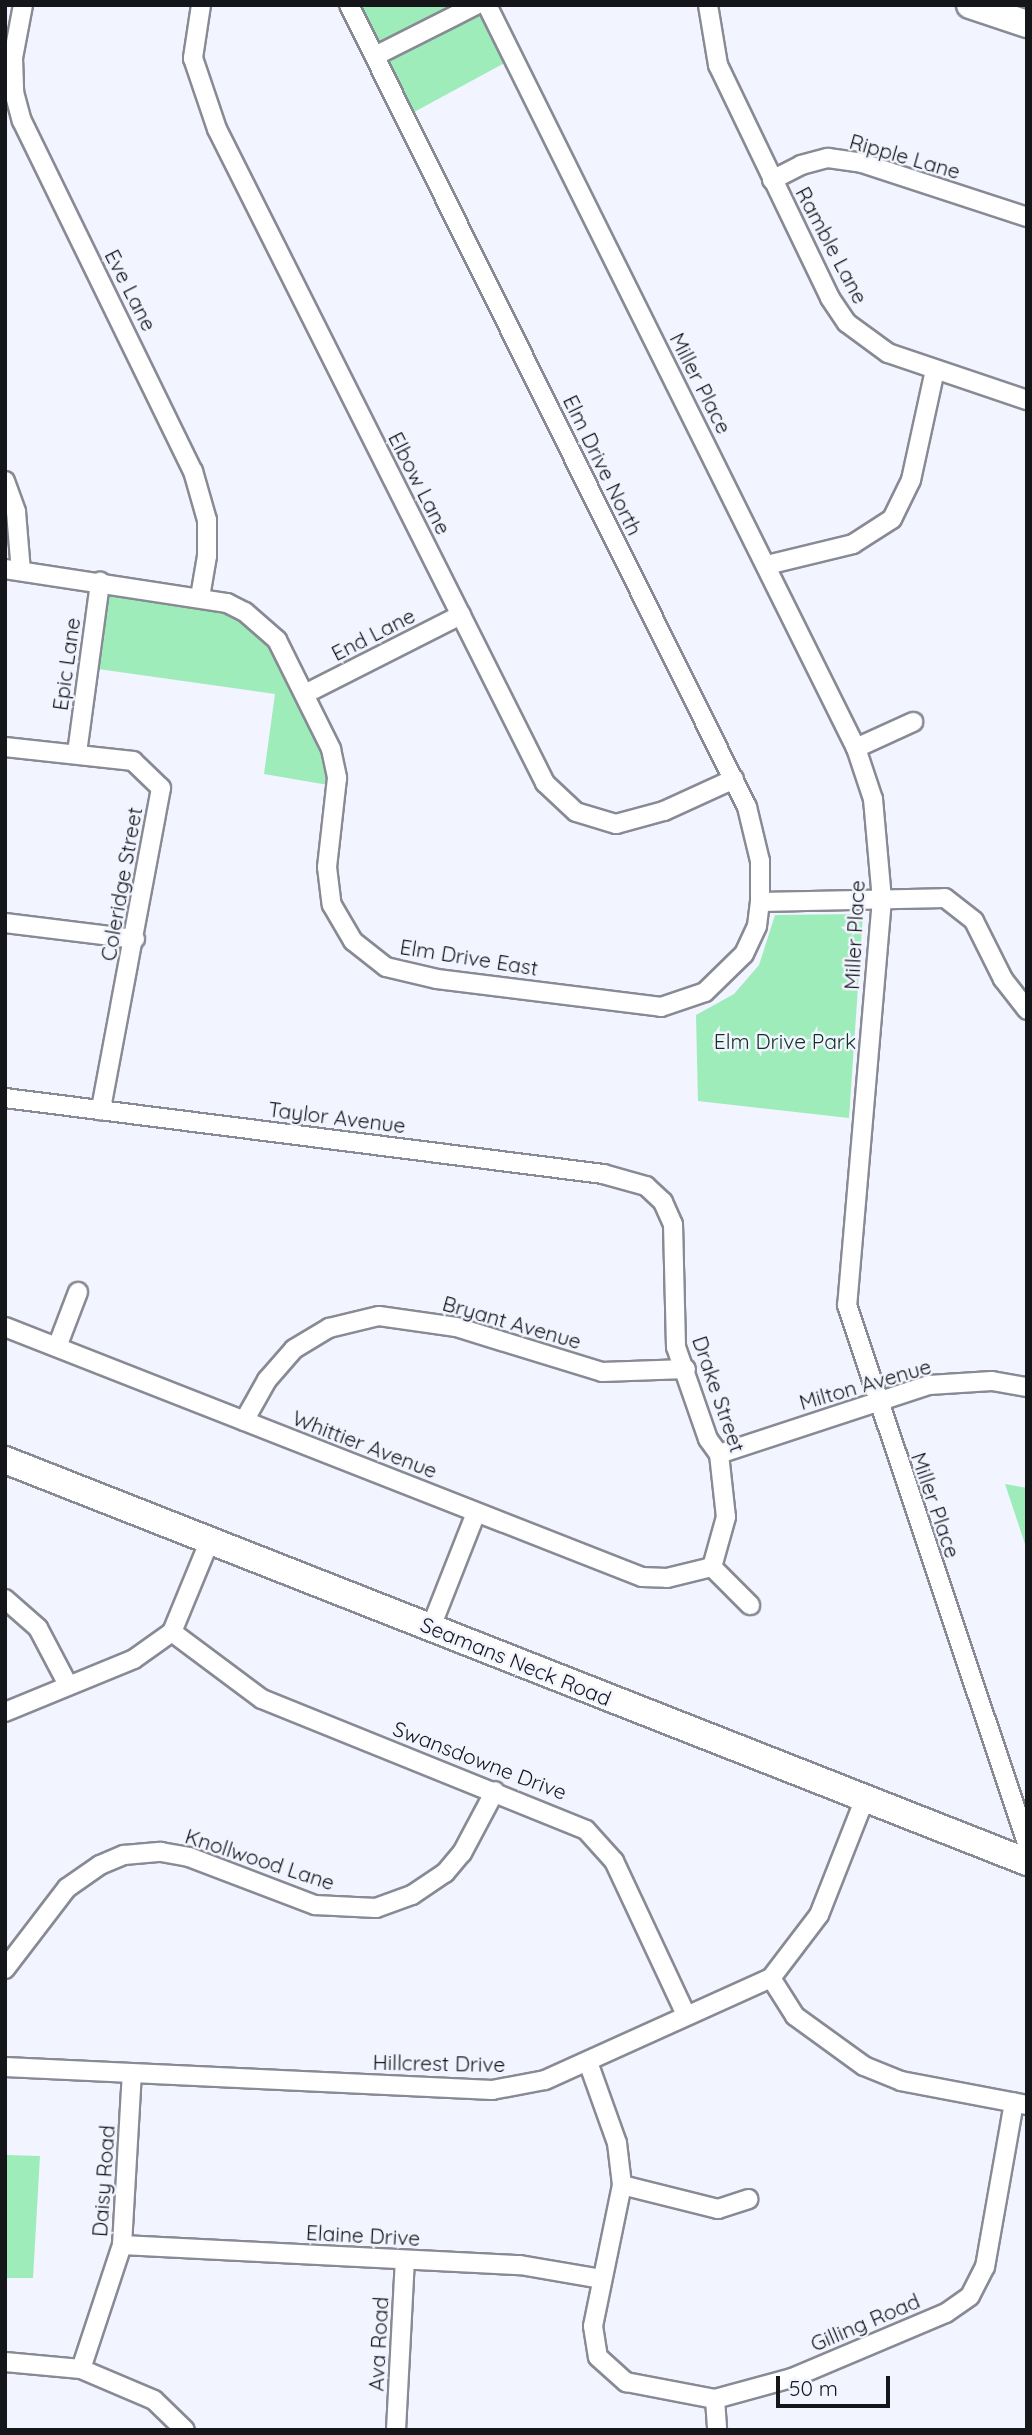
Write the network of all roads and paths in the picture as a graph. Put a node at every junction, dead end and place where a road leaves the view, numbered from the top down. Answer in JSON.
{"nodes":[{"id":1,"x":23,"y":5,"type":"edge"},
{"id":2,"x":201,"y":5,"type":"edge"},
{"id":3,"x":349,"y":5,"type":"edge"},
{"id":4,"x":476,"y":5,"type":"edge"},
{"id":5,"x":487,"y":5,"type":"edge"},
{"id":6,"x":708,"y":5,"type":"edge"},
{"id":7,"x":970,"y":5,"type":"edge"},
{"id":8,"x":1013,"y":15,"type":"edge"},
{"id":9,"x":375,"y":56,"type":"junction"},
{"id":10,"x":772,"y":180,"type":"junction"},
{"id":11,"x":1027,"y":217,"type":"edge"},
{"id":12,"x":935,"y":370,"type":"junction"},
{"id":13,"x":1027,"y":400,"type":"edge"},
{"id":14,"x":5,"y":481,"type":"edge"},
{"id":15,"x":767,"y":565,"type":"junction"},
{"id":16,"x":13,"y":570,"type":"edge"},
{"id":17,"x":100,"y":582,"type":"junction"},
{"id":18,"x":200,"y":597,"type":"junction"},
{"id":19,"x":461,"y":615,"type":"junction"},
{"id":20,"x":305,"y":694,"type":"junction"},
{"id":21,"x":913,"y":722,"type":"dead end"},
{"id":22,"x":5,"y":747,"type":"edge"},
{"id":23,"x":856,"y":748,"type":"junction"},
{"id":24,"x":77,"y":753,"type":"junction"},
{"id":25,"x":734,"y":779,"type":"junction"},
{"id":26,"x":882,"y":899,"type":"junction"},
{"id":27,"x":760,"y":902,"type":"junction"},
{"id":28,"x":5,"y":923,"type":"edge"},
{"id":29,"x":135,"y":939,"type":"junction"},
{"id":30,"x":1027,"y":1010,"type":"edge"},
{"id":31,"x":5,"y":1098,"type":"edge"},
{"id":32,"x":101,"y":1110,"type":"junction"},
{"id":33,"x":657,"y":1197,"type":"joint"},
{"id":34,"x":78,"y":1292,"type":"dead end"},
{"id":35,"x":5,"y":1327,"type":"edge"},
{"id":36,"x":57,"y":1347,"type":"junction"},
{"id":37,"x":686,"y":1369,"type":"junction"},
{"id":38,"x":1027,"y":1387,"type":"edge"},
{"id":39,"x":877,"y":1401,"type":"junction"},
{"id":40,"x":244,"y":1421,"type":"junction"},
{"id":41,"x":719,"y":1454,"type":"junction"},
{"id":42,"x":5,"y":1460,"type":"edge"},
{"id":43,"x":476,"y":1513,"type":"junction"},
{"id":44,"x":210,"y":1540,"type":"junction"},
{"id":45,"x":712,"y":1567,"type":"junction"},
{"id":46,"x":5,"y":1599,"type":"edge"},
{"id":47,"x":750,"y":1605,"type":"dead end"},
{"id":48,"x":431,"y":1627,"type":"junction"},
{"id":49,"x":172,"y":1632,"type":"junction"},
{"id":50,"x":68,"y":1685,"type":"junction"},
{"id":51,"x":5,"y":1712,"type":"edge"},
{"id":52,"x":495,"y":1791,"type":"junction"},
{"id":53,"x":865,"y":1798,"type":"junction"},
{"id":54,"x":1027,"y":1843,"type":"edge"},
{"id":55,"x":1027,"y":1862,"type":"edge"},
{"id":56,"x":5,"y":1969,"type":"edge"},
{"id":57,"x":771,"y":1978,"type":"junction"},
{"id":58,"x":687,"y":2015,"type":"junction"},
{"id":59,"x":588,"y":2062,"type":"junction"},
{"id":60,"x":5,"y":2067,"type":"edge"},
{"id":61,"x":132,"y":2074,"type":"junction"},
{"id":62,"x":1020,"y":2104,"type":"edge"},
{"id":63,"x":622,"y":2185,"type":"junction"},
{"id":64,"x":748,"y":2199,"type":"dead end"},
{"id":65,"x":122,"y":2245,"type":"junction"},
{"id":66,"x":405,"y":2260,"type":"junction"},
{"id":67,"x":601,"y":2280,"type":"junction"},
{"id":68,"x":5,"y":2362,"type":"edge"},
{"id":69,"x":81,"y":2369,"type":"junction"},
{"id":70,"x":715,"y":2399,"type":"junction"},
{"id":71,"x":185,"y":2430,"type":"edge"},
{"id":72,"x":396,"y":2430,"type":"edge"},
{"id":73,"x":717,"y":2430,"type":"edge"}],
"edges":[{"from":1,"to":18,"type":"street","name":"Eve Lane"},
{"from":2,"to":19,"type":"street","name":"Elbow Lane"},
{"from":3,"to":9,"type":"street","name":"Elm Drive North"},
{"from":4,"to":9,"type":"street"},
{"from":5,"to":15,"type":"street","name":"Miller Place"},
{"from":6,"to":10,"type":"street","name":"Ramble Lane"},
{"from":7,"to":8,"type":"main road"},
{"from":9,"to":25,"type":"street","name":"Elm Drive North"},
{"from":10,"to":11,"type":"street","name":"Ripple Lane"},
{"from":10,"to":12,"type":"street","name":"Ramble Lane"},
{"from":12,"to":13,"type":"street","name":"Ramble Lane"},
{"from":12,"to":15,"type":"street"},
{"from":14,"to":16,"type":"street"},
{"from":15,"to":23,"type":"street","name":"Miller Place"},
{"from":16,"to":17,"type":"street","name":"Elm Drive East"},
{"from":17,"to":18,"type":"street","name":"Elm Drive East"},
{"from":17,"to":24,"type":"street","name":"Epic Lane"},
{"from":18,"to":20,"type":"street","name":"Elm Drive East"},
{"from":19,"to":20,"type":"street","name":"End Lane"},
{"from":19,"to":25,"type":"street","name":"Elbow Lane"},
{"from":20,"to":27,"type":"street","name":"Elm Drive East"},
{"from":21,"to":23,"type":"street"},
{"from":22,"to":24,"type":"street","name":"Coleridge Street"},
{"from":23,"to":26,"type":"street","name":"Miller Place"},
{"from":24,"to":29,"type":"street","name":"Coleridge Street"},
{"from":25,"to":27,"type":"street","name":"Elm Drive North"},
{"from":26,"to":27,"type":"street"},
{"from":26,"to":30,"type":"street"},
{"from":26,"to":39,"type":"street","name":"Miller Place"},
{"from":28,"to":29,"type":"street"},
{"from":29,"to":32,"type":"street","name":"Coleridge Street"},
{"from":31,"to":32,"type":"street","name":"Taylor Avenue"},
{"from":32,"to":33,"type":"street","name":"Taylor Avenue"},
{"from":33,"to":37,"type":"street","name":"Drake Street"},
{"from":34,"to":36,"type":"street"},
{"from":35,"to":36,"type":"street","name":"Whittier Avenue"},
{"from":36,"to":40,"type":"street","name":"Whittier Avenue"},
{"from":37,"to":40,"type":"street","name":"Bryant Avenue"},
{"from":37,"to":41,"type":"street","name":"Drake Street"},
{"from":38,"to":39,"type":"street","name":"Milton Avenue"},
{"from":39,"to":41,"type":"street","name":"Milton Avenue"},
{"from":39,"to":54,"type":"street","name":"Miller Place"},
{"from":40,"to":43,"type":"street","name":"Whittier Avenue"},
{"from":41,"to":45,"type":"street","name":"Drake Street"},
{"from":42,"to":44,"type":"main road","name":"Seamans Neck Road"},
{"from":43,"to":45,"type":"street","name":"Whittier Avenue"},
{"from":43,"to":48,"type":"street"},
{"from":44,"to":48,"type":"main road","name":"Seamans Neck Road"},
{"from":44,"to":49,"type":"street"},
{"from":45,"to":47,"type":"street"},
{"from":46,"to":50,"type":"street"},
{"from":48,"to":53,"type":"main road","name":"Seamans Neck Road"},
{"from":49,"to":50,"type":"street"},
{"from":49,"to":52,"type":"street","name":"Swansdowne Drive"},
{"from":50,"to":51,"type":"street"},
{"from":52,"to":56,"type":"street","name":"Knollwood Lane"},
{"from":52,"to":58,"type":"street","name":"Swansdowne Drive"},
{"from":53,"to":55,"type":"main road","name":"Seamans Neck Road"},
{"from":53,"to":57,"type":"street","name":"Hillcrest Drive"},
{"from":57,"to":58,"type":"street","name":"Hillcrest Drive"},
{"from":57,"to":62,"type":"street"},
{"from":58,"to":59,"type":"street","name":"Hillcrest Drive"},
{"from":59,"to":61,"type":"street","name":"Hillcrest Drive"},
{"from":59,"to":63,"type":"street","name":"Gilling Road"},
{"from":60,"to":61,"type":"street","name":"Hillcrest Drive"},
{"from":61,"to":65,"type":"street","name":"Daisy Road"},
{"from":62,"to":70,"type":"street","name":"Gilling Road"},
{"from":63,"to":64,"type":"street"},
{"from":63,"to":67,"type":"street","name":"Gilling Road"},
{"from":65,"to":66,"type":"street","name":"Elaine Drive"},
{"from":65,"to":69,"type":"street","name":"Daisy Road"},
{"from":66,"to":67,"type":"street","name":"Elaine Drive"},
{"from":66,"to":72,"type":"street","name":"Ava Road"},
{"from":67,"to":70,"type":"street","name":"Gilling Road"},
{"from":68,"to":69,"type":"street"},
{"from":69,"to":71,"type":"street"},
{"from":70,"to":73,"type":"street"}]}
